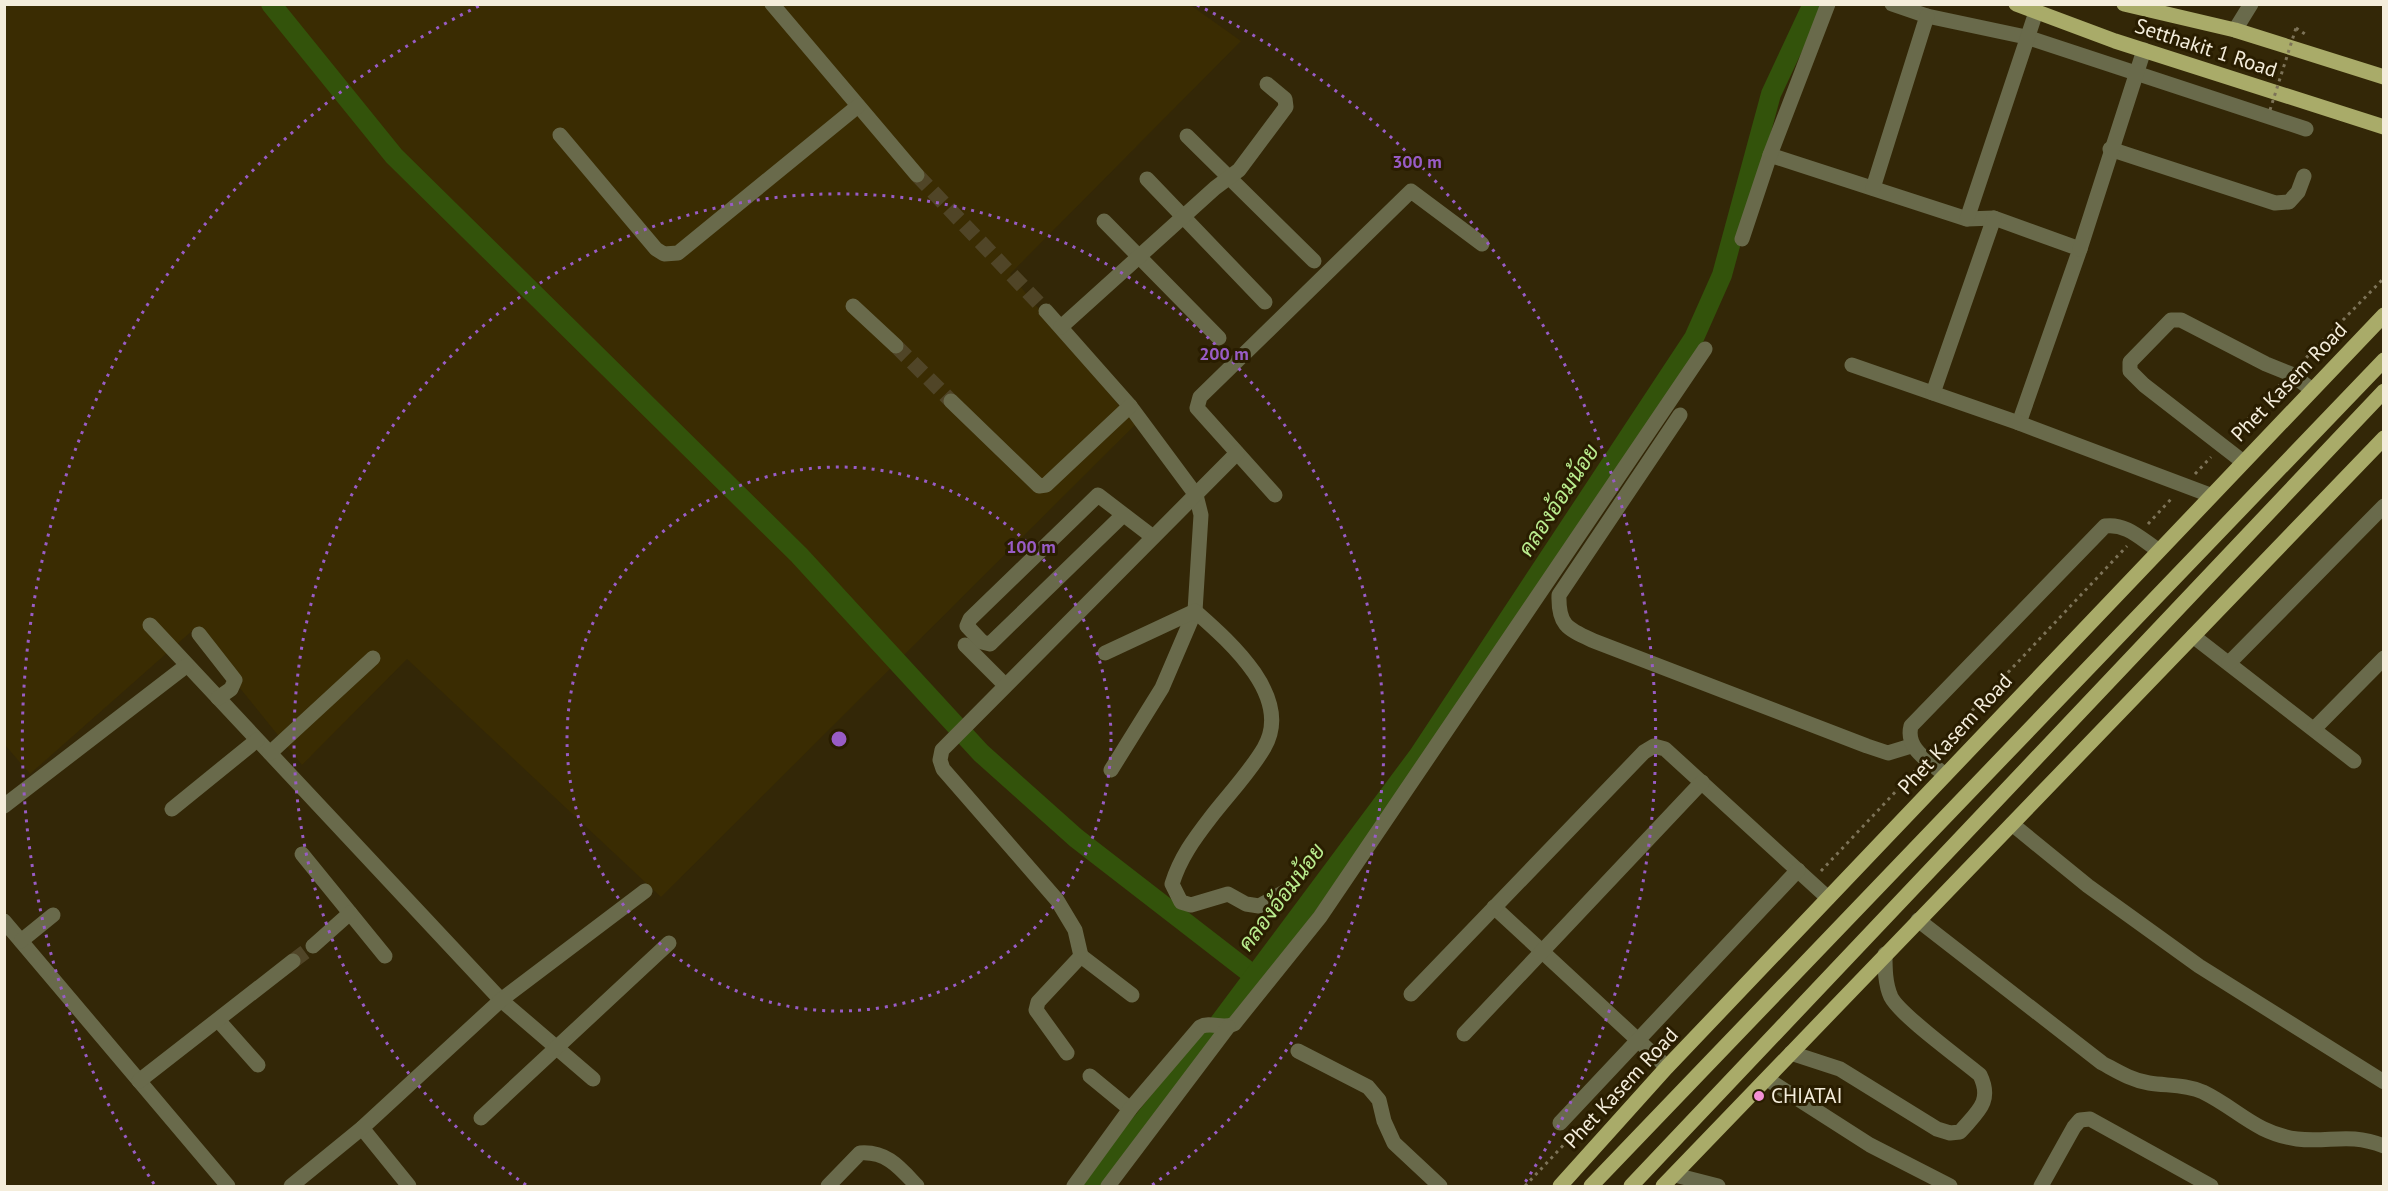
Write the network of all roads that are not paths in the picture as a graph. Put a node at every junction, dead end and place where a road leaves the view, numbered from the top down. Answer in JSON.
{"nodes":[{"id":1,"x":772,"y":4,"type":"edge"},
{"id":2,"x":1828,"y":4,"type":"edge"},
{"id":3,"x":1892,"y":4,"type":"edge"},
{"id":4,"x":2016,"y":4,"type":"edge"},
{"id":5,"x":2124,"y":4,"type":"edge"},
{"id":6,"x":2251,"y":4,"type":"edge"},
{"id":7,"x":2036,"y":12,"type":"junction"},
{"id":8,"x":1927,"y":16,"type":"junction"},
{"id":9,"x":2235,"y":30,"type":"junction"},
{"id":10,"x":2026,"y":37,"type":"junction"},
{"id":11,"x":2144,"y":50,"type":"junction"},
{"id":12,"x":2136,"y":74,"type":"junction"},
{"id":13,"x":2384,"y":77,"type":"edge"},
{"id":14,"x":1267,"y":84,"type":"dead end"},
{"id":15,"x":858,"y":106,"type":"junction"},
{"id":16,"x":2384,"y":127,"type":"edge"},
{"id":17,"x":2306,"y":129,"type":"dead end"},
{"id":18,"x":560,"y":135,"type":"dead end"},
{"id":19,"x":1186,"y":136,"type":"dead end"},
{"id":20,"x":2110,"y":149,"type":"junction"},
{"id":21,"x":1770,"y":155,"type":"junction"},
{"id":22,"x":916,"y":175,"type":"tunnel mouth"},
{"id":23,"x":2304,"y":176,"type":"dead end"},
{"id":24,"x":1229,"y":178,"type":"junction"},
{"id":25,"x":1147,"y":179,"type":"dead end"},
{"id":26,"x":1873,"y":188,"type":"junction"},
{"id":27,"x":1182,"y":218,"type":"junction"},
{"id":28,"x":1994,"y":218,"type":"junction"},
{"id":29,"x":1967,"y":219,"type":"junction"},
{"id":30,"x":1104,"y":221,"type":"dead end"},
{"id":31,"x":1742,"y":239,"type":"dead end"},
{"id":32,"x":1482,"y":244,"type":"dead end"},
{"id":33,"x":2080,"y":249,"type":"junction"},
{"id":34,"x":1138,"y":257,"type":"junction"},
{"id":35,"x":1314,"y":261,"type":"dead end"},
{"id":36,"x":1265,"y":302,"type":"dead end"},
{"id":37,"x":853,"y":306,"type":"dead end"},
{"id":38,"x":1046,"y":310,"type":"tunnel mouth"},
{"id":39,"x":2384,"y":315,"type":"edge"},
{"id":40,"x":1061,"y":327,"type":"junction"},
{"id":41,"x":1219,"y":338,"type":"dead end"},
{"id":42,"x":896,"y":346,"type":"tunnel mouth"},
{"id":43,"x":1705,"y":349,"type":"dead end"},
{"id":44,"x":2384,"y":360,"type":"edge"},
{"id":45,"x":1852,"y":365,"type":"dead end"},
{"id":46,"x":2311,"y":389,"type":"junction"},
{"id":47,"x":2384,"y":391,"type":"edge"},
{"id":48,"x":1933,"y":393,"type":"junction"},
{"id":49,"x":951,"y":401,"type":"tunnel mouth"},
{"id":50,"x":1130,"y":406,"type":"junction"},
{"id":51,"x":1680,"y":415,"type":"dead end"},
{"id":52,"x":2019,"y":423,"type":"junction"},
{"id":53,"x":2384,"y":438,"type":"edge"},
{"id":54,"x":1237,"y":453,"type":"junction"},
{"id":55,"x":2242,"y":461,"type":"junction"},
{"id":56,"x":1196,"y":495,"type":"junction"},
{"id":57,"x":1275,"y":495,"type":"dead end"},
{"id":58,"x":2210,"y":495,"type":"junction"},
{"id":59,"x":2384,"y":506,"type":"edge"},
{"id":60,"x":1123,"y":515,"type":"junction"},
{"id":61,"x":1153,"y":537,"type":"junction"},
{"id":62,"x":2158,"y":550,"type":"junction"},
{"id":63,"x":1196,"y":611,"type":"junction"},
{"id":64,"x":150,"y":625,"type":"dead end"},
{"id":65,"x":199,"y":634,"type":"dead end"},
{"id":66,"x":2193,"y":636,"type":"junction"},
{"id":67,"x":965,"y":645,"type":"dead end"},
{"id":68,"x":1105,"y":653,"type":"dead end"},
{"id":69,"x":373,"y":658,"type":"dead end"},
{"id":70,"x":2384,"y":658,"type":"edge"},
{"id":71,"x":2229,"y":663,"type":"junction"},
{"id":72,"x":186,"y":666,"type":"junction"},
{"id":73,"x":1005,"y":685,"type":"junction"},
{"id":74,"x":218,"y":698,"type":"junction"},
{"id":75,"x":2314,"y":729,"type":"junction"},
{"id":76,"x":257,"y":740,"type":"junction"},
{"id":77,"x":1911,"y":746,"type":"junction"},
{"id":78,"x":270,"y":753,"type":"junction"},
{"id":79,"x":2354,"y":761,"type":"dead end"},
{"id":80,"x":1111,"y":770,"type":"dead end"},
{"id":81,"x":1945,"y":776,"type":"junction"},
{"id":82,"x":1702,"y":782,"type":"junction"},
{"id":83,"x":4,"y":806,"type":"edge"},
{"id":84,"x":172,"y":809,"type":"dead end"},
{"id":85,"x":2012,"y":824,"type":"junction"},
{"id":86,"x":302,"y":854,"type":"dead end"},
{"id":87,"x":1798,"y":870,"type":"junction"},
{"id":88,"x":1288,"y":890,"type":"dead end"},
{"id":89,"x":645,"y":891,"type":"dead end"},
{"id":90,"x":1828,"y":898,"type":"junction"},
{"id":91,"x":1494,"y":907,"type":"junction"},
{"id":92,"x":350,"y":913,"type":"junction"},
{"id":93,"x":53,"y":915,"type":"dead end"},
{"id":94,"x":1918,"y":920,"type":"junction"},
{"id":95,"x":4,"y":921,"type":"edge"},
{"id":96,"x":21,"y":940,"type":"junction"},
{"id":97,"x":669,"y":943,"type":"dead end"},
{"id":98,"x":313,"y":946,"type":"tunnel mouth"},
{"id":99,"x":1542,"y":951,"type":"junction"},
{"id":100,"x":1885,"y":954,"type":"junction"},
{"id":101,"x":385,"y":956,"type":"dead end"},
{"id":102,"x":1081,"y":956,"type":"junction"},
{"id":103,"x":293,"y":962,"type":"tunnel mouth"},
{"id":104,"x":1411,"y":994,"type":"dead end"},
{"id":105,"x":1132,"y":995,"type":"dead end"},
{"id":106,"x":501,"y":1000,"type":"junction"},
{"id":107,"x":218,"y":1020,"type":"junction"},
{"id":108,"x":1226,"y":1027,"type":"junction"},
{"id":109,"x":1464,"y":1034,"type":"dead end"},
{"id":110,"x":1639,"y":1040,"type":"junction"},
{"id":111,"x":555,"y":1047,"type":"junction"},
{"id":112,"x":1298,"y":1051,"type":"dead end"},
{"id":113,"x":1068,"y":1053,"type":"dead end"},
{"id":114,"x":1791,"y":1053,"type":"junction"},
{"id":115,"x":258,"y":1065,"type":"dead end"},
{"id":116,"x":1668,"y":1067,"type":"junction"},
{"id":117,"x":1090,"y":1076,"type":"dead end"},
{"id":118,"x":593,"y":1079,"type":"dead end"},
{"id":119,"x":1767,"y":1079,"type":"junction"},
{"id":120,"x":139,"y":1081,"type":"junction"},
{"id":121,"x":2384,"y":1082,"type":"edge"},
{"id":122,"x":1130,"y":1109,"type":"junction"},
{"id":123,"x":481,"y":1118,"type":"dead end"},
{"id":124,"x":1560,"y":1123,"type":"dead end"},
{"id":125,"x":362,"y":1128,"type":"junction"},
{"id":126,"x":2384,"y":1146,"type":"edge"},
{"id":127,"x":1675,"y":1175,"type":"junction"},
{"id":128,"x":228,"y":1186,"type":"edge"},
{"id":129,"x":291,"y":1186,"type":"edge"},
{"id":130,"x":409,"y":1186,"type":"edge"},
{"id":131,"x":828,"y":1186,"type":"edge"},
{"id":132,"x":917,"y":1186,"type":"edge"},
{"id":133,"x":1074,"y":1186,"type":"edge"},
{"id":134,"x":1108,"y":1186,"type":"edge"},
{"id":135,"x":1440,"y":1186,"type":"edge"},
{"id":136,"x":1560,"y":1186,"type":"edge"},
{"id":137,"x":1591,"y":1186,"type":"edge"},
{"id":138,"x":1631,"y":1186,"type":"edge"},
{"id":139,"x":1663,"y":1186,"type":"edge"},
{"id":140,"x":1718,"y":1186,"type":"edge"},
{"id":141,"x":1950,"y":1186,"type":"edge"},
{"id":142,"x":2041,"y":1186,"type":"edge"},
{"id":143,"x":2211,"y":1186,"type":"edge"}],
"edges":[{"from":1,"to":15,"type":"street"},
{"from":2,"to":21,"type":"street"},
{"from":3,"to":8,"type":"street"},
{"from":4,"to":7,"type":"main road","name":"Setthakit 1 Road"},
{"from":5,"to":9,"type":"main road","name":"Setthakit 1 Road"},
{"from":6,"to":9,"type":"street"},
{"from":7,"to":10,"type":"street"},
{"from":7,"to":11,"type":"main road","name":"Setthakit 1 Road"},
{"from":8,"to":10,"type":"street"},
{"from":8,"to":26,"type":"street"},
{"from":9,"to":13,"type":"main road","name":"Setthakit 1 Road"},
{"from":10,"to":12,"type":"street"},
{"from":10,"to":29,"type":"street"},
{"from":11,"to":12,"type":"street"},
{"from":11,"to":16,"type":"main road","name":"Setthakit 1 Road"},
{"from":12,"to":17,"type":"street"},
{"from":12,"to":20,"type":"street"},
{"from":14,"to":24,"type":"street"},
{"from":15,"to":18,"type":"street"},
{"from":15,"to":22,"type":"street"},
{"from":19,"to":24,"type":"street"},
{"from":20,"to":23,"type":"street"},
{"from":20,"to":33,"type":"street"},
{"from":21,"to":26,"type":"street"},
{"from":21,"to":31,"type":"street"},
{"from":24,"to":27,"type":"street"},
{"from":24,"to":35,"type":"street"},
{"from":25,"to":27,"type":"street"},
{"from":26,"to":29,"type":"street"},
{"from":27,"to":34,"type":"street"},
{"from":27,"to":36,"type":"street"},
{"from":28,"to":29,"type":"street"},
{"from":28,"to":33,"type":"street"},
{"from":28,"to":48,"type":"street"},
{"from":30,"to":34,"type":"street"},
{"from":32,"to":54,"type":"street"},
{"from":33,"to":52,"type":"street"},
{"from":34,"to":40,"type":"street"},
{"from":34,"to":41,"type":"street"},
{"from":37,"to":42,"type":"street"},
{"from":38,"to":40,"type":"street"},
{"from":39,"to":46,"type":"main road","name":"Phet Kasem Road"},
{"from":40,"to":50,"type":"street"},
{"from":43,"to":108,"type":"street"},
{"from":44,"to":137,"type":"main road"},
{"from":45,"to":48,"type":"street"},
{"from":46,"to":55,"type":"main road","name":"Phet Kasem Road"},
{"from":46,"to":55,"type":"street"},
{"from":47,"to":138,"type":"main road"},
{"from":48,"to":52,"type":"street"},
{"from":49,"to":50,"type":"street"},
{"from":50,"to":56,"type":"street"},
{"from":51,"to":77,"type":"street"},
{"from":52,"to":58,"type":"street"},
{"from":53,"to":66,"type":"main road"},
{"from":54,"to":56,"type":"street"},
{"from":54,"to":57,"type":"street"},
{"from":55,"to":58,"type":"main road","name":"Phet Kasem Road"},
{"from":56,"to":61,"type":"street"},
{"from":56,"to":63,"type":"street"},
{"from":58,"to":62,"type":"main road","name":"Phet Kasem Road"},
{"from":59,"to":71,"type":"street"},
{"from":60,"to":60,"type":"street"},
{"from":60,"to":61,"type":"street"},
{"from":61,"to":73,"type":"street"},
{"from":62,"to":77,"type":"street"},
{"from":62,"to":81,"type":"main road","name":"Phet Kasem Road"},
{"from":63,"to":68,"type":"street"},
{"from":63,"to":80,"type":"street"},
{"from":63,"to":88,"type":"street"},
{"from":64,"to":72,"type":"street"},
{"from":65,"to":74,"type":"street"},
{"from":66,"to":71,"type":"street"},
{"from":66,"to":85,"type":"main road"},
{"from":67,"to":73,"type":"street"},
{"from":69,"to":78,"type":"street"},
{"from":70,"to":75,"type":"street"},
{"from":71,"to":75,"type":"street"},
{"from":72,"to":74,"type":"street"},
{"from":72,"to":83,"type":"street"},
{"from":73,"to":102,"type":"street"},
{"from":74,"to":76,"type":"street"},
{"from":75,"to":79,"type":"street"},
{"from":76,"to":78,"type":"street"},
{"from":76,"to":84,"type":"street"},
{"from":77,"to":81,"type":"street"},
{"from":78,"to":106,"type":"street"},
{"from":81,"to":90,"type":"main road","name":"Phet Kasem Road"},
{"from":82,"to":87,"type":"street"},
{"from":82,"to":91,"type":"street"},
{"from":82,"to":99,"type":"street"},
{"from":85,"to":94,"type":"main road"},
{"from":85,"to":121,"type":"street"},
{"from":86,"to":92,"type":"street"},
{"from":87,"to":90,"type":"street"},
{"from":87,"to":110,"type":"street"},
{"from":89,"to":106,"type":"street"},
{"from":90,"to":116,"type":"main road","name":"Phet Kasem Road"},
{"from":91,"to":99,"type":"street"},
{"from":91,"to":104,"type":"street"},
{"from":92,"to":98,"type":"street"},
{"from":92,"to":101,"type":"street"},
{"from":93,"to":96,"type":"street"},
{"from":94,"to":100,"type":"main road"},
{"from":94,"to":126,"type":"street"},
{"from":95,"to":96,"type":"street"},
{"from":96,"to":120,"type":"street"},
{"from":97,"to":111,"type":"street"},
{"from":99,"to":109,"type":"street"},
{"from":99,"to":110,"type":"street"},
{"from":100,"to":114,"type":"main road"},
{"from":100,"to":114,"type":"street"},
{"from":102,"to":105,"type":"street"},
{"from":102,"to":113,"type":"street"},
{"from":103,"to":107,"type":"street"},
{"from":106,"to":111,"type":"street"},
{"from":106,"to":125,"type":"street"},
{"from":107,"to":115,"type":"street"},
{"from":107,"to":120,"type":"street"},
{"from":108,"to":122,"type":"street"},
{"from":108,"to":134,"type":"street"},
{"from":110,"to":116,"type":"street"},
{"from":110,"to":124,"type":"street"},
{"from":111,"to":118,"type":"street"},
{"from":111,"to":123,"type":"street"},
{"from":112,"to":135,"type":"street"},
{"from":114,"to":119,"type":"main road"},
{"from":116,"to":136,"type":"main road","name":"Phet Kasem Road"},
{"from":117,"to":122,"type":"street"},
{"from":119,"to":127,"type":"main road"},
{"from":119,"to":141,"type":"street"},
{"from":120,"to":128,"type":"street"},
{"from":122,"to":133,"type":"street"},
{"from":125,"to":129,"type":"street"},
{"from":125,"to":130,"type":"street"},
{"from":127,"to":139,"type":"main road"},
{"from":127,"to":140,"type":"street"},
{"from":131,"to":132,"type":"street"},
{"from":142,"to":143,"type":"street"}]}
